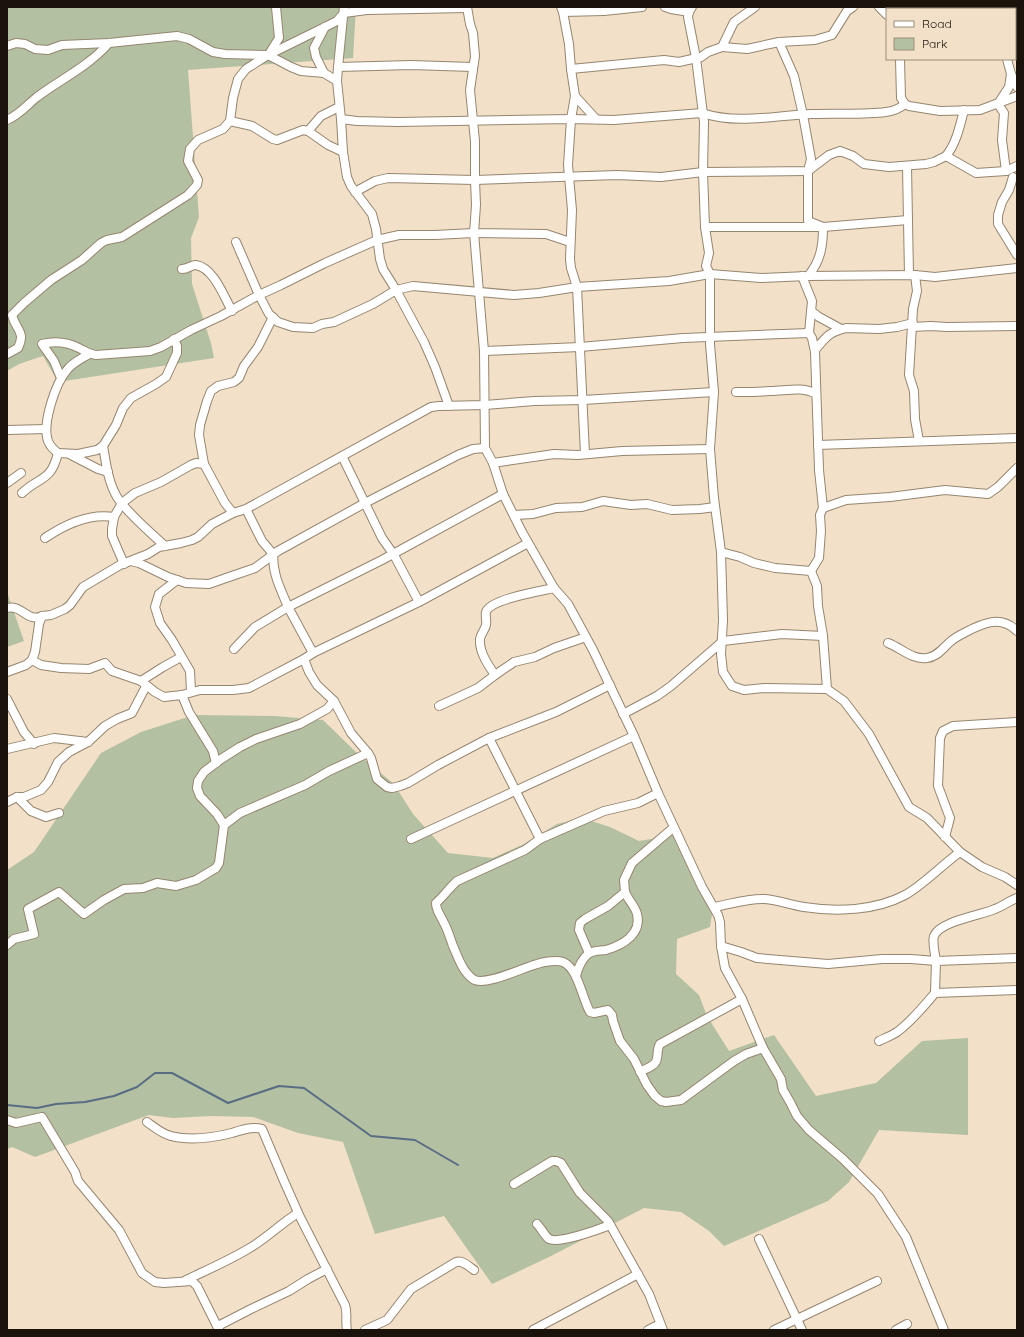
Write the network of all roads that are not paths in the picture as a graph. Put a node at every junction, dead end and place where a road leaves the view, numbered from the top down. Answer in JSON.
{"nodes":[{"id":1,"x":276,"y":7,"type":"edge"},
{"id":2,"x":642,"y":7,"type":"edge"},
{"id":3,"x":665,"y":7,"type":"edge"},
{"id":4,"x":755,"y":7,"type":"edge"},
{"id":5,"x":853,"y":7,"type":"edge"},
{"id":6,"x":467,"y":8,"type":"edge"},
{"id":7,"x":562,"y":9,"type":"edge"},
{"id":8,"x":344,"y":10,"type":"edge"},
{"id":9,"x":690,"y":10,"type":"edge"},
{"id":10,"x":325,"y":27,"type":"junction"},
{"id":11,"x":109,"y":42,"type":"junction"},
{"id":12,"x":779,"y":42,"type":"junction"},
{"id":13,"x":7,"y":46,"type":"edge"},
{"id":14,"x":722,"y":47,"type":"junction"},
{"id":15,"x":268,"y":55,"type":"junction"},
{"id":16,"x":696,"y":58,"type":"junction"},
{"id":17,"x":900,"y":60,"type":"edge"},
{"id":18,"x":1007,"y":60,"type":"edge"},
{"id":19,"x":338,"y":67,"type":"junction"},
{"id":20,"x":473,"y":67,"type":"junction"},
{"id":21,"x":571,"y":69,"type":"junction"},
{"id":22,"x":324,"y":73,"type":"junction"},
{"id":23,"x":1011,"y":74,"type":"junction"},
{"id":24,"x":337,"y":81,"type":"junction"},
{"id":25,"x":1017,"y":87,"type":"edge"},
{"id":26,"x":575,"y":96,"type":"junction"},
{"id":27,"x":1017,"y":96,"type":"edge"},
{"id":28,"x":905,"y":104,"type":"junction"},
{"id":29,"x":998,"y":104,"type":"junction"},
{"id":30,"x":339,"y":106,"type":"junction"},
{"id":31,"x":964,"y":110,"type":"junction"},
{"id":32,"x":702,"y":113,"type":"junction"},
{"id":33,"x":803,"y":114,"type":"junction"},
{"id":34,"x":341,"y":119,"type":"junction"},
{"id":35,"x":571,"y":119,"type":"junction"},
{"id":36,"x":596,"y":119,"type":"junction"},
{"id":37,"x":7,"y":120,"type":"edge"},
{"id":38,"x":230,"y":121,"type":"junction"},
{"id":39,"x":473,"y":121,"type":"junction"},
{"id":40,"x":308,"y":131,"type":"junction"},
{"id":41,"x":343,"y":152,"type":"junction"},
{"id":42,"x":946,"y":156,"type":"junction"},
{"id":43,"x":907,"y":166,"type":"junction"},
{"id":44,"x":1017,"y":166,"type":"edge"},
{"id":45,"x":808,"y":170,"type":"junction"},
{"id":46,"x":1006,"y":171,"type":"junction"},
{"id":47,"x":703,"y":172,"type":"junction"},
{"id":48,"x":570,"y":176,"type":"junction"},
{"id":49,"x":1013,"y":177,"type":"dead end"},
{"id":50,"x":475,"y":180,"type":"junction"},
{"id":51,"x":355,"y":192,"type":"junction"},
{"id":52,"x":908,"y":220,"type":"junction"},
{"id":53,"x":705,"y":227,"type":"junction"},
{"id":54,"x":823,"y":227,"type":"junction"},
{"id":55,"x":474,"y":233,"type":"junction"},
{"id":56,"x":377,"y":240,"type":"junction"},
{"id":57,"x":236,"y":242,"type":"dead end"},
{"id":58,"x":570,"y":242,"type":"junction"},
{"id":59,"x":1017,"y":255,"type":"edge"},
{"id":60,"x":1017,"y":268,"type":"edge"},
{"id":61,"x":182,"y":269,"type":"dead end"},
{"id":62,"x":710,"y":274,"type":"junction"},
{"id":63,"x":912,"y":275,"type":"junction"},
{"id":64,"x":805,"y":276,"type":"junction"},
{"id":65,"x":578,"y":287,"type":"junction"},
{"id":66,"x":396,"y":290,"type":"junction"},
{"id":67,"x":479,"y":292,"type":"junction"},
{"id":68,"x":259,"y":295,"type":"junction"},
{"id":69,"x":232,"y":311,"type":"junction"},
{"id":70,"x":811,"y":311,"type":"junction"},
{"id":71,"x":273,"y":317,"type":"junction"},
{"id":72,"x":913,"y":325,"type":"junction"},
{"id":73,"x":1017,"y":326,"type":"edge"},
{"id":74,"x":841,"y":329,"type":"junction"},
{"id":75,"x":809,"y":333,"type":"junction"},
{"id":76,"x":710,"y":338,"type":"junction"},
{"id":77,"x":174,"y":340,"type":"junction"},
{"id":78,"x":580,"y":347,"type":"junction"},
{"id":79,"x":815,"y":350,"type":"junction"},
{"id":80,"x":484,"y":351,"type":"junction"},
{"id":81,"x":7,"y":354,"type":"edge"},
{"id":82,"x":89,"y":354,"type":"junction"},
{"id":83,"x":61,"y":378,"type":"junction"},
{"id":84,"x":714,"y":392,"type":"junction"},
{"id":85,"x":736,"y":392,"type":"dead end"},
{"id":86,"x":816,"y":394,"type":"junction"},
{"id":87,"x":583,"y":400,"type":"junction"},
{"id":88,"x":485,"y":404,"type":"junction"},
{"id":89,"x":449,"y":406,"type":"junction"},
{"id":90,"x":46,"y":429,"type":"junction"},
{"id":91,"x":7,"y":430,"type":"edge"},
{"id":92,"x":1017,"y":438,"type":"edge"},
{"id":93,"x":919,"y":441,"type":"junction"},
{"id":94,"x":818,"y":445,"type":"junction"},
{"id":95,"x":103,"y":446,"type":"junction"},
{"id":96,"x":485,"y":448,"type":"junction"},
{"id":97,"x":710,"y":449,"type":"junction"},
{"id":98,"x":58,"y":453,"type":"junction"},
{"id":99,"x":71,"y":454,"type":"junction"},
{"id":100,"x":585,"y":454,"type":"junction"},
{"id":101,"x":342,"y":456,"type":"junction"},
{"id":102,"x":493,"y":463,"type":"junction"},
{"id":103,"x":204,"y":464,"type":"junction"},
{"id":104,"x":1017,"y":468,"type":"edge"},
{"id":105,"x":108,"y":472,"type":"junction"},
{"id":106,"x":20,"y":473,"type":"dead end"},
{"id":107,"x":7,"y":484,"type":"edge"},
{"id":108,"x":22,"y":494,"type":"dead end"},
{"id":109,"x":503,"y":494,"type":"junction"},
{"id":110,"x":122,"y":503,"type":"junction"},
{"id":111,"x":365,"y":503,"type":"junction"},
{"id":112,"x":715,"y":507,"type":"junction"},
{"id":113,"x":823,"y":508,"type":"junction"},
{"id":114,"x":246,"y":509,"type":"junction"},
{"id":115,"x":233,"y":513,"type":"junction"},
{"id":116,"x":514,"y":515,"type":"junction"},
{"id":117,"x":114,"y":517,"type":"junction"},
{"id":118,"x":45,"y":538,"type":"dead end"},
{"id":119,"x":528,"y":543,"type":"junction"},
{"id":120,"x":164,"y":546,"type":"junction"},
{"id":121,"x":721,"y":552,"type":"junction"},
{"id":122,"x":273,"y":554,"type":"junction"},
{"id":123,"x":394,"y":555,"type":"junction"},
{"id":124,"x":127,"y":562,"type":"junction"},
{"id":125,"x":811,"y":571,"type":"junction"},
{"id":126,"x":177,"y":580,"type":"junction"},
{"id":127,"x":554,"y":588,"type":"junction"},
{"id":128,"x":419,"y":602,"type":"junction"},
{"id":129,"x":288,"y":607,"type":"junction"},
{"id":130,"x":7,"y":608,"type":"edge"},
{"id":131,"x":42,"y":616,"type":"junction"},
{"id":132,"x":1017,"y":631,"type":"edge"},
{"id":133,"x":824,"y":636,"type":"junction"},
{"id":134,"x":586,"y":637,"type":"junction"},
{"id":135,"x":722,"y":641,"type":"junction"},
{"id":136,"x":888,"y":643,"type":"dead end"},
{"id":137,"x":234,"y":649,"type":"dead end"},
{"id":138,"x":313,"y":653,"type":"junction"},
{"id":139,"x":181,"y":657,"type":"junction"},
{"id":140,"x":304,"y":659,"type":"junction"},
{"id":141,"x":32,"y":660,"type":"junction"},
{"id":142,"x":7,"y":672,"type":"edge"},
{"id":143,"x":495,"y":675,"type":"junction"},
{"id":144,"x":142,"y":682,"type":"junction"},
{"id":145,"x":610,"y":685,"type":"junction"},
{"id":146,"x":827,"y":689,"type":"junction"},
{"id":147,"x":144,"y":690,"type":"dead end"},
{"id":148,"x":191,"y":691,"type":"junction"},
{"id":149,"x":182,"y":695,"type":"junction"},
{"id":150,"x":7,"y":699,"type":"edge"},
{"id":151,"x":334,"y":701,"type":"junction"},
{"id":152,"x":439,"y":706,"type":"dead end"},
{"id":153,"x":624,"y":714,"type":"junction"},
{"id":154,"x":1017,"y":722,"type":"edge"},
{"id":155,"x":634,"y":736,"type":"junction"},
{"id":156,"x":489,"y":738,"type":"junction"},
{"id":157,"x":88,"y":742,"type":"junction"},
{"id":158,"x":34,"y":744,"type":"junction"},
{"id":159,"x":7,"y":749,"type":"edge"},
{"id":160,"x":368,"y":753,"type":"junction"},
{"id":161,"x":216,"y":762,"type":"junction"},
{"id":162,"x":515,"y":792,"type":"junction"},
{"id":163,"x":658,"y":793,"type":"junction"},
{"id":164,"x":16,"y":797,"type":"junction"},
{"id":165,"x":7,"y":802,"type":"edge"},
{"id":166,"x":58,"y":813,"type":"dead end"},
{"id":167,"x":224,"y":825,"type":"junction"},
{"id":168,"x":673,"y":828,"type":"junction"},
{"id":169,"x":945,"y":837,"type":"junction"},
{"id":170,"x":411,"y":839,"type":"dead end"},
{"id":171,"x":540,"y":839,"type":"junction"},
{"id":172,"x":960,"y":852,"type":"junction"},
{"id":173,"x":1017,"y":885,"type":"edge"},
{"id":174,"x":625,"y":892,"type":"junction"},
{"id":175,"x":1017,"y":898,"type":"edge"},
{"id":176,"x":714,"y":908,"type":"junction"},
{"id":177,"x":7,"y":946,"type":"edge"},
{"id":178,"x":721,"y":946,"type":"junction"},
{"id":179,"x":589,"y":954,"type":"junction"},
{"id":180,"x":1017,"y":958,"type":"edge"},
{"id":181,"x":936,"y":961,"type":"junction"},
{"id":182,"x":576,"y":976,"type":"junction"},
{"id":183,"x":1017,"y":990,"type":"edge"},
{"id":184,"x":935,"y":993,"type":"junction"},
{"id":185,"x":742,"y":999,"type":"junction"},
{"id":186,"x":879,"y":1041,"type":"dead end"},
{"id":187,"x":763,"y":1048,"type":"junction"},
{"id":188,"x":640,"y":1072,"type":"junction"},
{"id":189,"x":7,"y":1120,"type":"edge"},
{"id":190,"x":147,"y":1122,"type":"dead end"},
{"id":191,"x":514,"y":1184,"type":"dead end"},
{"id":192,"x":298,"y":1213,"type":"junction"},
{"id":193,"x":537,"y":1224,"type":"dead end"},
{"id":194,"x":610,"y":1225,"type":"junction"},
{"id":195,"x":759,"y":1239,"type":"dead end"},
{"id":196,"x":327,"y":1269,"type":"junction"},
{"id":197,"x":474,"y":1270,"type":"dead end"},
{"id":198,"x":638,"y":1274,"type":"junction"},
{"id":199,"x":186,"y":1280,"type":"junction"},
{"id":200,"x":877,"y":1281,"type":"dead end"},
{"id":201,"x":797,"y":1318,"type":"junction"},
{"id":202,"x":907,"y":1324,"type":"dead end"},
{"id":203,"x":662,"y":1327,"type":"edge"},
{"id":204,"x":218,"y":1328,"type":"edge"},
{"id":205,"x":347,"y":1330,"type":"edge"},
{"id":206,"x":365,"y":1330,"type":"edge"},
{"id":207,"x":533,"y":1330,"type":"edge"},
{"id":208,"x":648,"y":1330,"type":"edge"},
{"id":209,"x":774,"y":1330,"type":"edge"},
{"id":210,"x":802,"y":1330,"type":"edge"},
{"id":211,"x":896,"y":1330,"type":"edge"},
{"id":212,"x":944,"y":1330,"type":"edge"}],
"edges":[{"from":1,"to":15,"type":"street"},
{"from":2,"to":7,"type":"street"},
{"from":3,"to":9,"type":"street"},
{"from":4,"to":14,"type":"street"},
{"from":5,"to":12,"type":"street"},
{"from":6,"to":8,"type":"street"},
{"from":6,"to":20,"type":"street"},
{"from":7,"to":21,"type":"street"},
{"from":8,"to":10,"type":"street"},
{"from":8,"to":19,"type":"street"},
{"from":9,"to":16,"type":"street"},
{"from":10,"to":15,"type":"street"},
{"from":10,"to":22,"type":"street"},
{"from":11,"to":13,"type":"street"},
{"from":11,"to":15,"type":"street"},
{"from":11,"to":37,"type":"street"},
{"from":12,"to":14,"type":"street"},
{"from":12,"to":33,"type":"street"},
{"from":14,"to":16,"type":"street"},
{"from":15,"to":22,"type":"street"},
{"from":15,"to":38,"type":"street"},
{"from":16,"to":21,"type":"street"},
{"from":16,"to":32,"type":"street"},
{"from":17,"to":28,"type":"street"},
{"from":18,"to":23,"type":"street"},
{"from":19,"to":20,"type":"street"},
{"from":19,"to":24,"type":"street"},
{"from":20,"to":39,"type":"street"},
{"from":21,"to":26,"type":"street"},
{"from":22,"to":24,"type":"street"},
{"from":23,"to":25,"type":"street"},
{"from":23,"to":29,"type":"street"},
{"from":24,"to":30,"type":"street"},
{"from":26,"to":35,"type":"street"},
{"from":26,"to":36,"type":"street"},
{"from":27,"to":29,"type":"street"},
{"from":28,"to":31,"type":"street"},
{"from":28,"to":33,"type":"street"},
{"from":29,"to":31,"type":"street"},
{"from":29,"to":46,"type":"street"},
{"from":30,"to":34,"type":"street"},
{"from":30,"to":40,"type":"street"},
{"from":31,"to":42,"type":"street"},
{"from":32,"to":33,"type":"street"},
{"from":32,"to":36,"type":"street"},
{"from":32,"to":47,"type":"street"},
{"from":33,"to":45,"type":"street"},
{"from":34,"to":39,"type":"street"},
{"from":34,"to":41,"type":"street"},
{"from":35,"to":36,"type":"street"},
{"from":35,"to":39,"type":"street"},
{"from":35,"to":48,"type":"street"},
{"from":38,"to":40,"type":"street"},
{"from":38,"to":81,"type":"street"},
{"from":39,"to":50,"type":"street"},
{"from":40,"to":41,"type":"street"},
{"from":41,"to":51,"type":"street"},
{"from":42,"to":43,"type":"street"},
{"from":42,"to":46,"type":"street"},
{"from":43,"to":45,"type":"street"},
{"from":43,"to":52,"type":"street"},
{"from":44,"to":46,"type":"street"},
{"from":45,"to":47,"type":"street"},
{"from":45,"to":54,"type":"street"},
{"from":47,"to":48,"type":"street"},
{"from":47,"to":53,"type":"street"},
{"from":48,"to":50,"type":"street"},
{"from":48,"to":58,"type":"street"},
{"from":49,"to":59,"type":"street"},
{"from":50,"to":51,"type":"street"},
{"from":50,"to":55,"type":"street"},
{"from":51,"to":56,"type":"street"},
{"from":52,"to":54,"type":"street"},
{"from":52,"to":63,"type":"street"},
{"from":53,"to":54,"type":"street"},
{"from":53,"to":62,"type":"street"},
{"from":54,"to":64,"type":"street"},
{"from":55,"to":56,"type":"street"},
{"from":55,"to":58,"type":"street"},
{"from":55,"to":67,"type":"street"},
{"from":56,"to":66,"type":"street"},
{"from":56,"to":68,"type":"street"},
{"from":57,"to":68,"type":"street"},
{"from":58,"to":65,"type":"street"},
{"from":60,"to":63,"type":"street"},
{"from":61,"to":69,"type":"street"},
{"from":62,"to":64,"type":"street"},
{"from":62,"to":65,"type":"street"},
{"from":62,"to":76,"type":"street"},
{"from":63,"to":64,"type":"street"},
{"from":63,"to":72,"type":"street"},
{"from":64,"to":70,"type":"street"},
{"from":65,"to":67,"type":"street"},
{"from":65,"to":78,"type":"street"},
{"from":66,"to":67,"type":"street"},
{"from":66,"to":71,"type":"street"},
{"from":66,"to":89,"type":"street"},
{"from":67,"to":80,"type":"street"},
{"from":68,"to":69,"type":"street"},
{"from":68,"to":71,"type":"street"},
{"from":69,"to":77,"type":"street"},
{"from":70,"to":74,"type":"street"},
{"from":70,"to":75,"type":"street"},
{"from":71,"to":103,"type":"street"},
{"from":72,"to":73,"type":"street"},
{"from":72,"to":74,"type":"street"},
{"from":72,"to":93,"type":"street"},
{"from":74,"to":79,"type":"street"},
{"from":75,"to":76,"type":"street"},
{"from":75,"to":79,"type":"street"},
{"from":76,"to":78,"type":"street"},
{"from":76,"to":84,"type":"street"},
{"from":77,"to":82,"type":"street"},
{"from":77,"to":95,"type":"street"},
{"from":78,"to":80,"type":"street"},
{"from":78,"to":87,"type":"street"},
{"from":79,"to":86,"type":"street"},
{"from":80,"to":88,"type":"street"},
{"from":82,"to":83,"type":"street"},
{"from":82,"to":83,"type":"street"},
{"from":83,"to":90,"type":"street"},
{"from":84,"to":87,"type":"street"},
{"from":84,"to":97,"type":"street"},
{"from":85,"to":86,"type":"street"},
{"from":86,"to":94,"type":"street"},
{"from":87,"to":88,"type":"street"},
{"from":87,"to":100,"type":"street"},
{"from":88,"to":89,"type":"street"},
{"from":88,"to":96,"type":"street"},
{"from":89,"to":101,"type":"street"},
{"from":90,"to":91,"type":"street"},
{"from":90,"to":98,"type":"street"},
{"from":92,"to":93,"type":"street"},
{"from":93,"to":94,"type":"street"},
{"from":94,"to":113,"type":"street"},
{"from":95,"to":99,"type":"street"},
{"from":95,"to":105,"type":"street"},
{"from":96,"to":102,"type":"street"},
{"from":96,"to":111,"type":"street"},
{"from":97,"to":100,"type":"street"},
{"from":97,"to":112,"type":"street"},
{"from":98,"to":99,"type":"street"},
{"from":98,"to":108,"type":"street"},
{"from":99,"to":105,"type":"street"},
{"from":100,"to":102,"type":"street"},
{"from":101,"to":111,"type":"street"},
{"from":101,"to":114,"type":"street"},
{"from":102,"to":109,"type":"street"},
{"from":103,"to":110,"type":"street"},
{"from":103,"to":115,"type":"street"},
{"from":104,"to":113,"type":"street"},
{"from":105,"to":110,"type":"street"},
{"from":106,"to":107,"type":"street"},
{"from":109,"to":116,"type":"street"},
{"from":109,"to":123,"type":"street"},
{"from":110,"to":117,"type":"street"},
{"from":110,"to":120,"type":"street"},
{"from":111,"to":122,"type":"street"},
{"from":111,"to":123,"type":"street"},
{"from":112,"to":116,"type":"street"},
{"from":112,"to":121,"type":"street"},
{"from":113,"to":125,"type":"street"},
{"from":114,"to":115,"type":"street"},
{"from":114,"to":122,"type":"street"},
{"from":115,"to":120,"type":"street"},
{"from":116,"to":119,"type":"street"},
{"from":117,"to":118,"type":"street"},
{"from":117,"to":124,"type":"street"},
{"from":119,"to":127,"type":"street"},
{"from":119,"to":128,"type":"street"},
{"from":120,"to":124,"type":"street"},
{"from":121,"to":125,"type":"street"},
{"from":121,"to":135,"type":"street"},
{"from":122,"to":126,"type":"street"},
{"from":122,"to":129,"type":"street"},
{"from":123,"to":128,"type":"street"},
{"from":123,"to":129,"type":"street"},
{"from":124,"to":126,"type":"street"},
{"from":124,"to":131,"type":"street"},
{"from":125,"to":133,"type":"street"},
{"from":126,"to":139,"type":"street"},
{"from":127,"to":134,"type":"street"},
{"from":127,"to":143,"type":"street"},
{"from":128,"to":138,"type":"street"},
{"from":129,"to":137,"type":"street"},
{"from":129,"to":138,"type":"street"},
{"from":130,"to":131,"type":"street"},
{"from":131,"to":141,"type":"street"},
{"from":132,"to":136,"type":"street"},
{"from":133,"to":135,"type":"street"},
{"from":133,"to":146,"type":"street"},
{"from":134,"to":143,"type":"street"},
{"from":134,"to":145,"type":"street"},
{"from":135,"to":146,"type":"street"},
{"from":135,"to":153,"type":"street"},
{"from":138,"to":140,"type":"street"},
{"from":139,"to":144,"type":"street"},
{"from":139,"to":148,"type":"street"},
{"from":140,"to":148,"type":"street"},
{"from":140,"to":151,"type":"street"},
{"from":141,"to":142,"type":"street"},
{"from":141,"to":144,"type":"street"},
{"from":143,"to":152,"type":"street"},
{"from":144,"to":149,"type":"street"},
{"from":145,"to":153,"type":"street"},
{"from":145,"to":156,"type":"street"},
{"from":146,"to":169,"type":"street"},
{"from":147,"to":157,"type":"street"},
{"from":148,"to":149,"type":"street"},
{"from":149,"to":161,"type":"street"},
{"from":150,"to":158,"type":"street"},
{"from":151,"to":160,"type":"street"},
{"from":151,"to":161,"type":"street"},
{"from":153,"to":155,"type":"street"},
{"from":154,"to":169,"type":"street"},
{"from":155,"to":162,"type":"street"},
{"from":155,"to":163,"type":"street"},
{"from":156,"to":160,"type":"street"},
{"from":156,"to":162,"type":"street"},
{"from":157,"to":158,"type":"street"},
{"from":157,"to":164,"type":"street"},
{"from":158,"to":159,"type":"street"},
{"from":160,"to":167,"type":"street"},
{"from":161,"to":167,"type":"street"},
{"from":162,"to":170,"type":"street"},
{"from":162,"to":171,"type":"street"},
{"from":163,"to":168,"type":"street"},
{"from":163,"to":171,"type":"street"},
{"from":164,"to":165,"type":"street"},
{"from":164,"to":166,"type":"street"},
{"from":167,"to":177,"type":"street"},
{"from":168,"to":174,"type":"street"},
{"from":168,"to":176,"type":"street"},
{"from":169,"to":172,"type":"street"},
{"from":171,"to":182,"type":"street"},
{"from":172,"to":173,"type":"street"},
{"from":172,"to":176,"type":"street"},
{"from":174,"to":179,"type":"street"},
{"from":174,"to":179,"type":"street"},
{"from":175,"to":181,"type":"street"},
{"from":176,"to":178,"type":"street"},
{"from":178,"to":181,"type":"street"},
{"from":178,"to":185,"type":"street"},
{"from":179,"to":182,"type":"street"},
{"from":180,"to":181,"type":"street"},
{"from":181,"to":184,"type":"street"},
{"from":182,"to":188,"type":"street"},
{"from":183,"to":184,"type":"street"},
{"from":184,"to":186,"type":"street"},
{"from":185,"to":187,"type":"street"},
{"from":185,"to":188,"type":"street"},
{"from":187,"to":188,"type":"street"},
{"from":187,"to":212,"type":"street"},
{"from":189,"to":199,"type":"street"},
{"from":190,"to":192,"type":"street"},
{"from":191,"to":194,"type":"street"},
{"from":192,"to":196,"type":"street"},
{"from":192,"to":199,"type":"street"},
{"from":193,"to":194,"type":"street"},
{"from":194,"to":198,"type":"street"},
{"from":195,"to":201,"type":"street"},
{"from":196,"to":204,"type":"street"},
{"from":196,"to":205,"type":"street"},
{"from":197,"to":206,"type":"street"},
{"from":198,"to":203,"type":"street"},
{"from":198,"to":207,"type":"street"},
{"from":199,"to":204,"type":"street"},
{"from":200,"to":201,"type":"street"},
{"from":201,"to":209,"type":"street"},
{"from":201,"to":210,"type":"street"},
{"from":202,"to":211,"type":"street"},
{"from":203,"to":208,"type":"street"}]}
